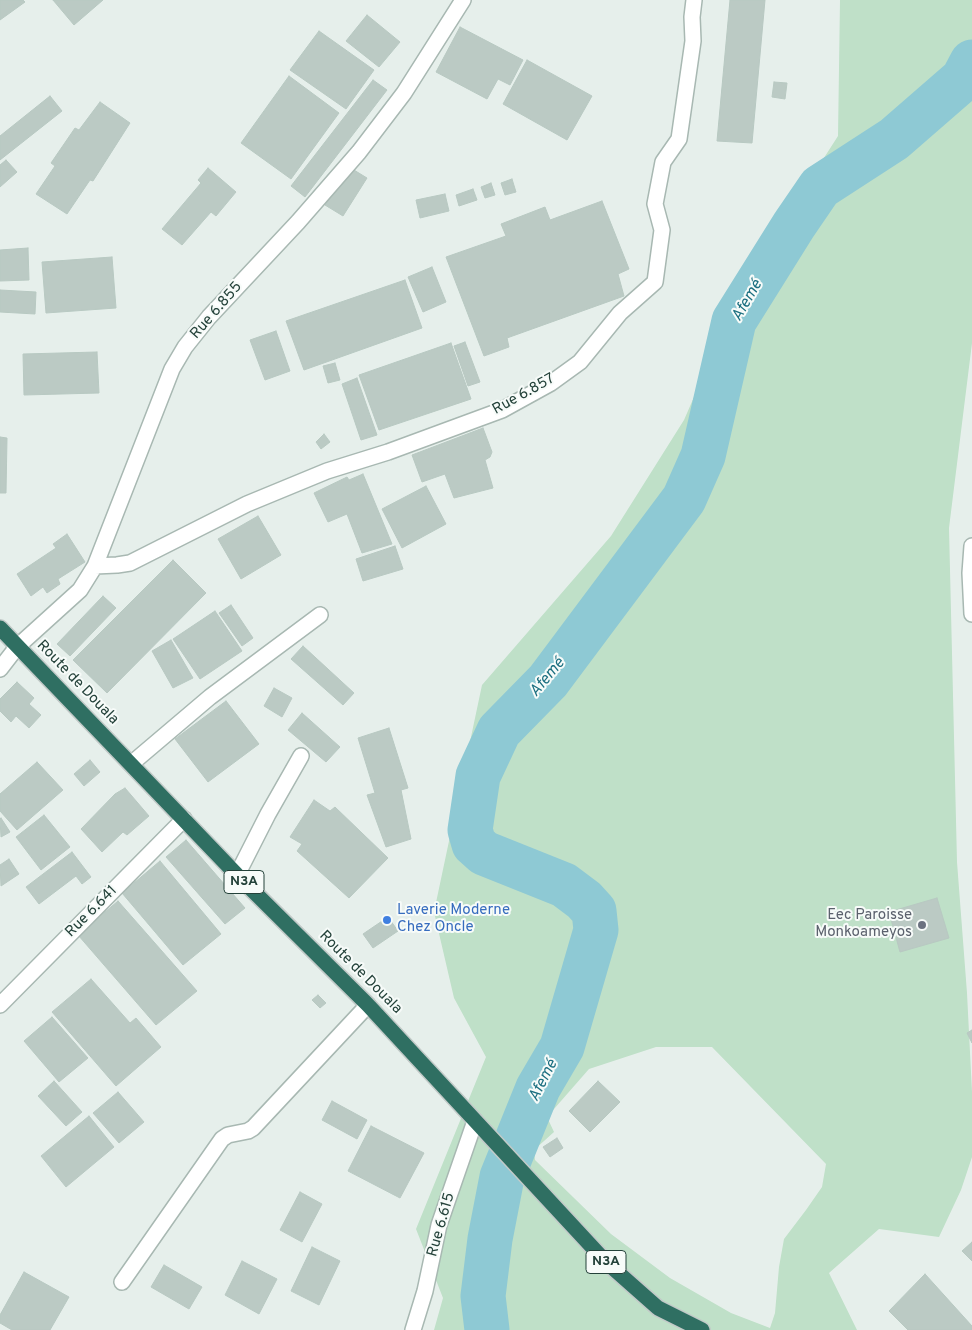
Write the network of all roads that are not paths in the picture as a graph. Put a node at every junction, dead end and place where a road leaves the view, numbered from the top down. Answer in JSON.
{"nodes":[{"id":1,"x":463,"y":0,"type":"edge"},
{"id":2,"x":694,"y":0,"type":"edge"},
{"id":3,"x":972,"y":546,"type":"edge"},
{"id":4,"x":95,"y":566,"type":"junction"},
{"id":5,"x":972,"y":614,"type":"edge"},
{"id":6,"x":320,"y":615,"type":"dead end"},
{"id":7,"x":0,"y":628,"type":"edge"},
{"id":8,"x":17,"y":647,"type":"junction"},
{"id":9,"x":0,"y":669,"type":"edge"},
{"id":10,"x":302,"y":756,"type":"dead end"},
{"id":11,"x":131,"y":764,"type":"junction"},
{"id":12,"x":184,"y":819,"type":"junction"},
{"id":13,"x":237,"y":875,"type":"junction"},
{"id":14,"x":368,"y":1005,"type":"junction"},
{"id":15,"x":0,"y":1006,"type":"edge"},
{"id":16,"x":475,"y":1121,"type":"junction"},
{"id":17,"x":122,"y":1282,"type":"dead end"},
{"id":18,"x":413,"y":1330,"type":"edge"},
{"id":19,"x":702,"y":1330,"type":"edge"}],
"edges":[{"from":1,"to":4,"type":"street","name":"Rue 6.855"},
{"from":2,"to":4,"type":"street","name":"Rue 6.857"},
{"from":3,"to":5,"type":"street"},
{"from":4,"to":8,"type":"street","name":"Rue 6.855"},
{"from":6,"to":11,"type":"street"},
{"from":7,"to":8,"type":"highway","name":"Route de Douala","number":"N3A"},
{"from":8,"to":9,"type":"street","name":"Rue 6.855"},
{"from":8,"to":11,"type":"highway","name":"Route de Douala","number":"N3A"},
{"from":10,"to":13,"type":"street"},
{"from":11,"to":12,"type":"highway","name":"Route de Douala","number":"N3A"},
{"from":12,"to":13,"type":"highway","name":"Route de Douala","number":"N3A"},
{"from":12,"to":15,"type":"street","name":"Rue 6.641"},
{"from":13,"to":14,"type":"highway","name":"Route de Douala","number":"N3A"},
{"from":14,"to":16,"type":"highway","name":"Route de Douala","number":"N3A"},
{"from":14,"to":17,"type":"street"},
{"from":16,"to":18,"type":"street","name":"Rue 6.615"},
{"from":16,"to":19,"type":"highway","name":"Route de Douala","number":"N3A"}]}
